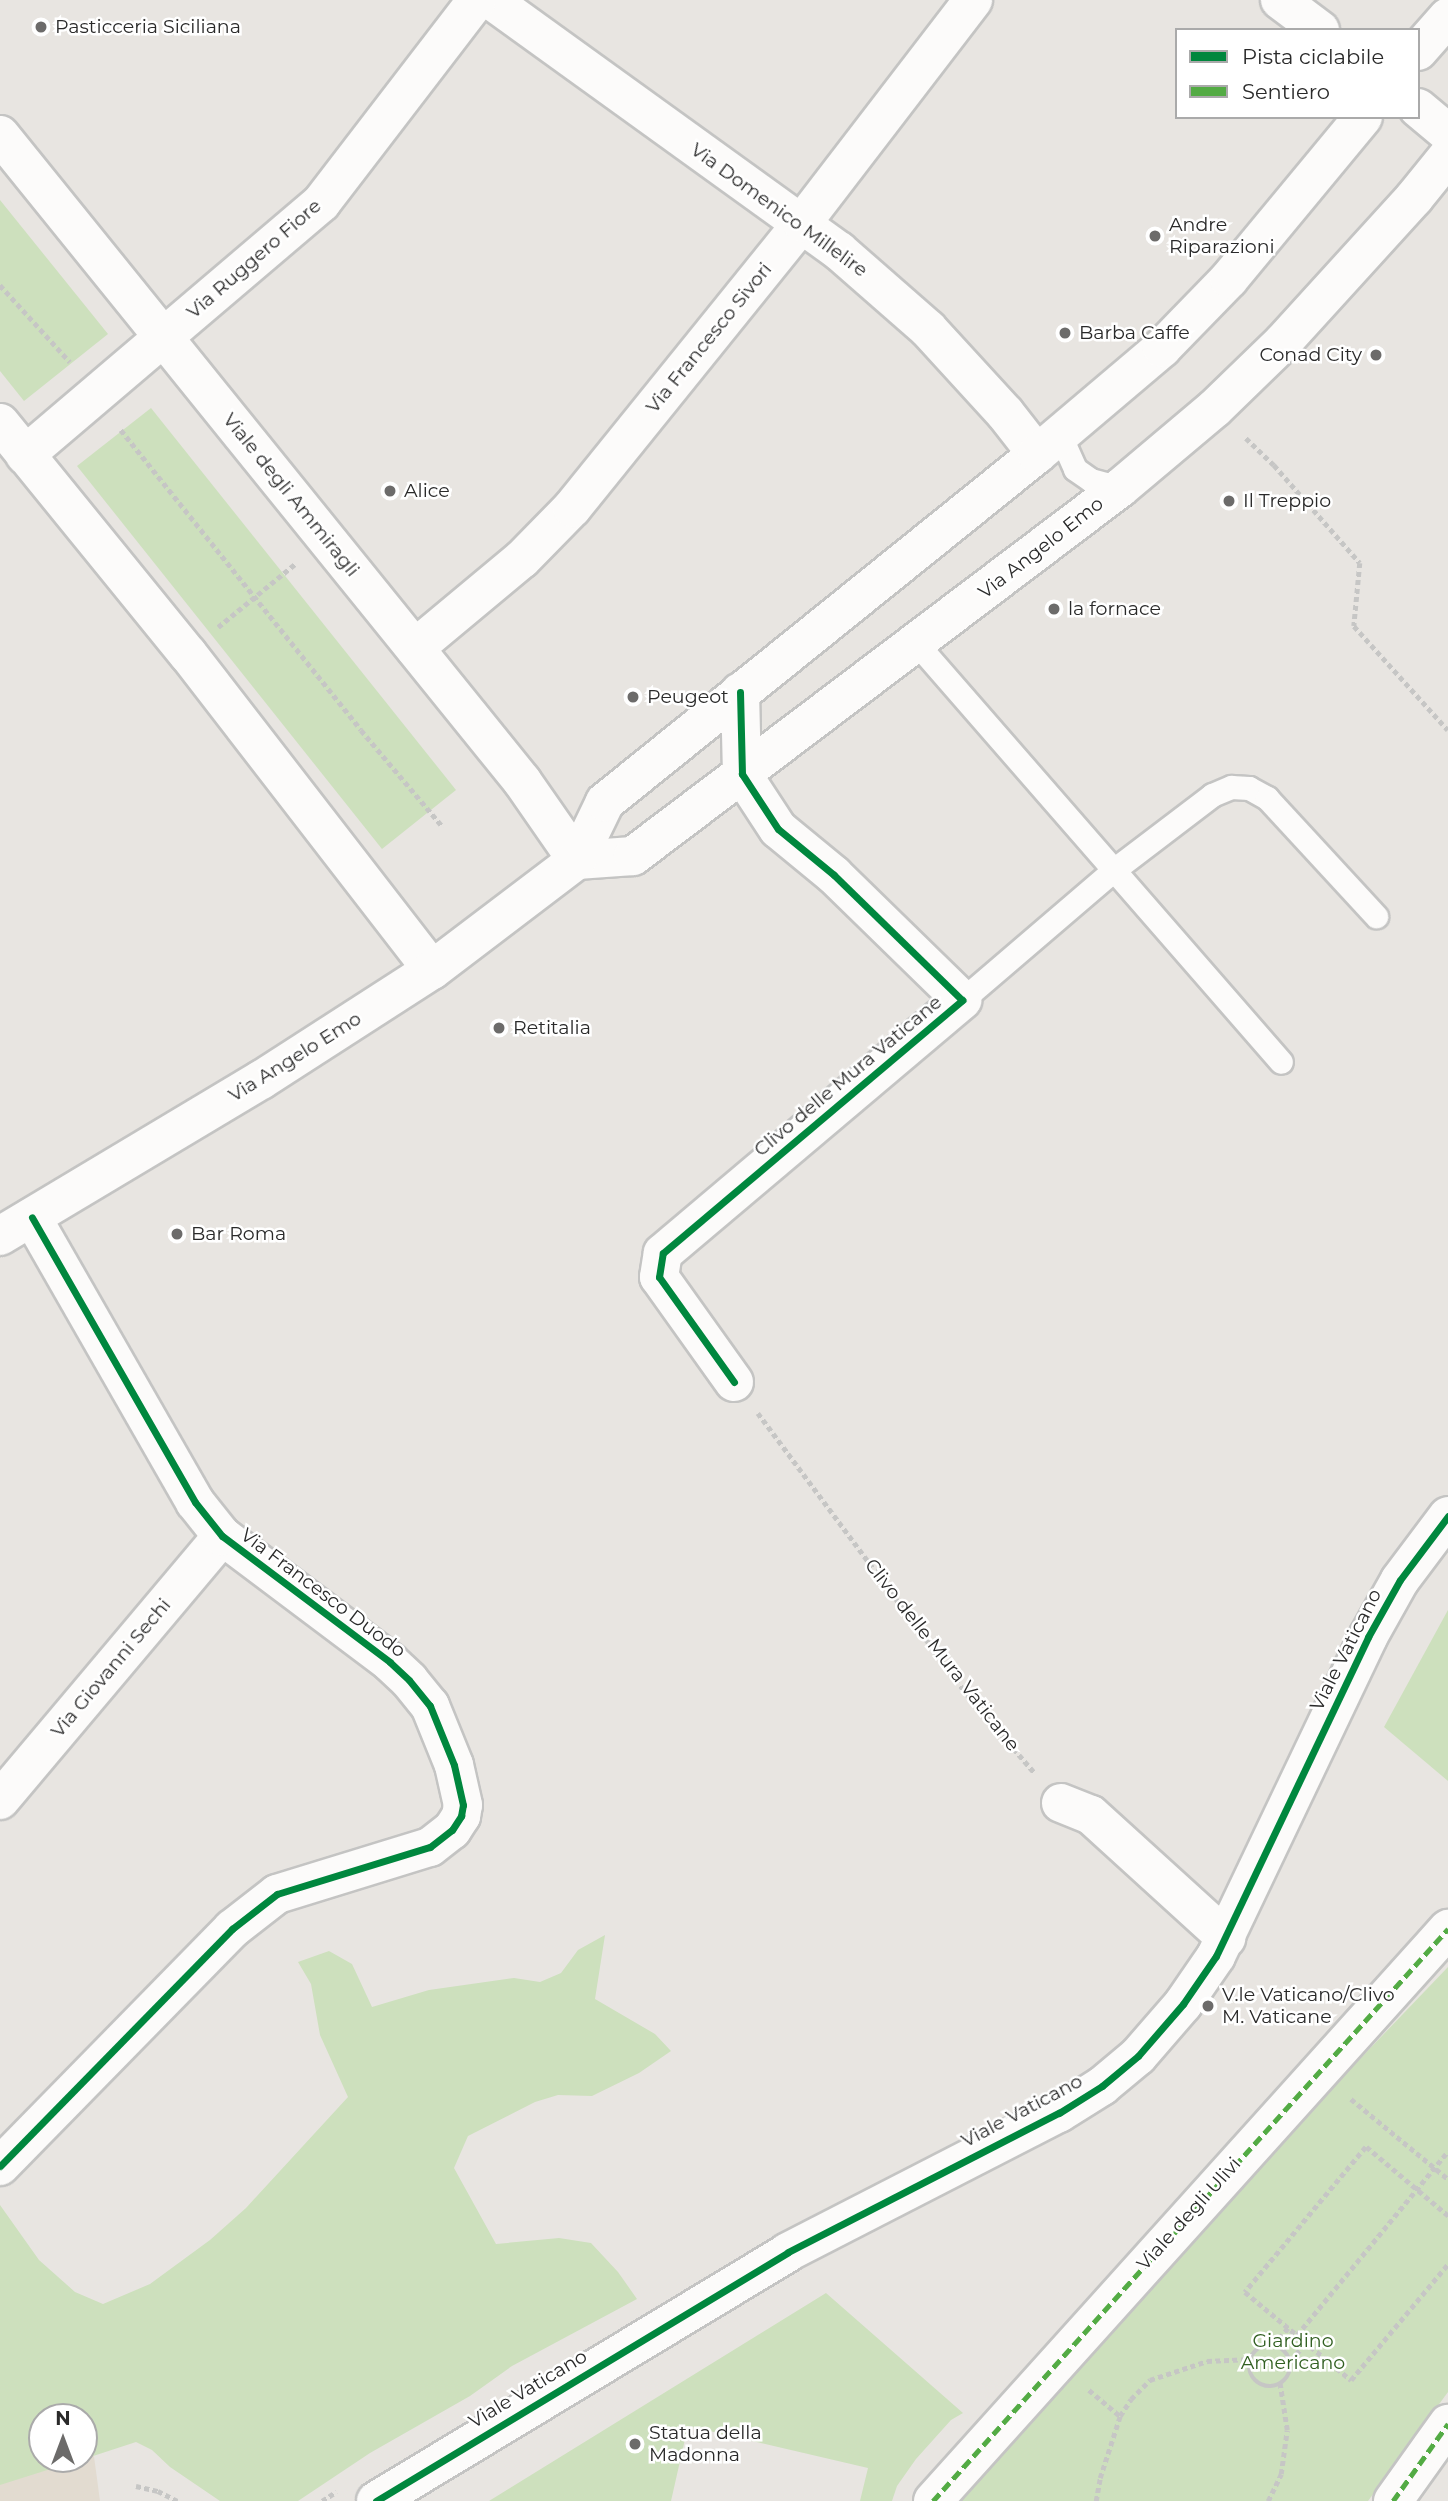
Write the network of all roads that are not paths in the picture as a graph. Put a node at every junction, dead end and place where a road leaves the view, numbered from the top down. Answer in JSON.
{"nodes":[{"id":1,"x":478,"y":0,"type":"edge"},
{"id":2,"x":491,"y":0,"type":"edge"},
{"id":3,"x":973,"y":0,"type":"edge"},
{"id":4,"x":1280,"y":0,"type":"edge"},
{"id":5,"x":1448,"y":17,"type":"edge"},
{"id":6,"x":1317,"y":28,"type":"edge"},
{"id":7,"x":1420,"y":49,"type":"edge"},
{"id":8,"x":1420,"y":110,"type":"edge"},
{"id":9,"x":1361,"y":119,"type":"edge"},
{"id":10,"x":1448,"y":133,"type":"edge"},
{"id":11,"x":0,"y":135,"type":"edge"},
{"id":12,"x":1448,"y":156,"type":"edge"},
{"id":13,"x":802,"y":223,"type":"junction"},
{"id":14,"x":164,"y":337,"type":"junction"},
{"id":15,"x":0,"y":423,"type":"edge"},
{"id":16,"x":1048,"y":444,"type":"junction"},
{"id":17,"x":25,"y":455,"type":"junction"},
{"id":18,"x":1120,"y":488,"type":"junction"},
{"id":19,"x":917,"y":644,"type":"junction"},
{"id":20,"x":415,"y":648,"type":"junction"},
{"id":21,"x":740,"y":692,"type":"junction"},
{"id":22,"x":742,"y":774,"type":"junction"},
{"id":23,"x":577,"y":860,"type":"junction"},
{"id":24,"x":1115,"y":869,"type":"junction"},
{"id":25,"x":1376,"y":916,"type":"dead end"},
{"id":26,"x":432,"y":970,"type":"junction"},
{"id":27,"x":962,"y":1000,"type":"junction"},
{"id":28,"x":1281,"y":1062,"type":"dead end"},
{"id":29,"x":32,"y":1217,"type":"junction"},
{"id":30,"x":0,"y":1236,"type":"edge"},
{"id":31,"x":734,"y":1382,"type":"road end"},
{"id":32,"x":1448,"y":1516,"type":"edge"},
{"id":33,"x":222,"y":1536,"type":"junction"},
{"id":34,"x":0,"y":1800,"type":"edge"},
{"id":35,"x":1061,"y":1803,"type":"road end"},
{"id":36,"x":1448,"y":1929,"type":"edge"},
{"id":37,"x":1226,"y":1938,"type":"junction"},
{"id":38,"x":0,"y":2166,"type":"edge"},
{"id":39,"x":1448,"y":2424,"type":"edge"},
{"id":40,"x":376,"y":2501,"type":"edge"},
{"id":41,"x":933,"y":2501,"type":"edge"},
{"id":42,"x":1393,"y":2501,"type":"edge"}],
"edges":[{"from":1,"to":14,"type":"street","name":"Via Ruggero Fiore"},
{"from":2,"to":13,"type":"street","name":"Via Domenico Millelire"},
{"from":3,"to":13,"type":"street","name":"Via Francesco Sivori"},
{"from":4,"to":6,"type":"street"},
{"from":5,"to":7,"type":"street"},
{"from":8,"to":10,"type":"street"},
{"from":9,"to":16,"type":"street","name":"Via Angelo Emo"},
{"from":11,"to":14,"type":"street","name":"Viale degli Ammiragli"},
{"from":12,"to":18,"type":"street","name":"Via Angelo Emo"},
{"from":13,"to":16,"type":"street","name":"Via Domenico Millelire"},
{"from":13,"to":20,"type":"street","name":"Via Francesco Sivori"},
{"from":14,"to":17,"type":"street","name":"Via Ruggero Fiore"},
{"from":14,"to":20,"type":"street","name":"Viale degli Ammiragli"},
{"from":15,"to":17,"type":"street"},
{"from":16,"to":18,"type":"lane"},
{"from":16,"to":21,"type":"street","name":"Via Angelo Emo"},
{"from":17,"to":26,"type":"street"},
{"from":18,"to":19,"type":"street","name":"Via Angelo Emo"},
{"from":19,"to":22,"type":"street","name":"Via Angelo Emo"},
{"from":19,"to":24,"type":"lane"},
{"from":20,"to":23,"type":"street","name":"Viale degli Ammiragli"},
{"from":21,"to":22,"type":"street"},
{"from":21,"to":23,"type":"street","name":"Via Angelo Emo"},
{"from":22,"to":23,"type":"street","name":"Via Angelo Emo"},
{"from":22,"to":27,"type":"street","name":"Clivo delle Mura Vaticane"},
{"from":23,"to":26,"type":"street","name":"Via Angelo Emo"},
{"from":24,"to":25,"type":"lane"},
{"from":24,"to":27,"type":"lane"},
{"from":24,"to":28,"type":"lane"},
{"from":26,"to":29,"type":"street","name":"Via Angelo Emo"},
{"from":27,"to":31,"type":"street","name":"Clivo delle Mura Vaticane"},
{"from":29,"to":30,"type":"street","name":"Via Angelo Emo"},
{"from":29,"to":33,"type":"street","name":"Via Francesco Duodo"},
{"from":32,"to":37,"type":"street","name":"Viale Vaticano"},
{"from":33,"to":34,"type":"street","name":"Via Giovanni Sechi"},
{"from":33,"to":38,"type":"street","name":"Via Francesco Duodo"},
{"from":35,"to":37,"type":"street"},
{"from":36,"to":41,"type":"street","name":"Viale degli Ulivi"},
{"from":37,"to":40,"type":"street","name":"Viale Vaticano"},
{"from":39,"to":42,"type":"street"}]}
